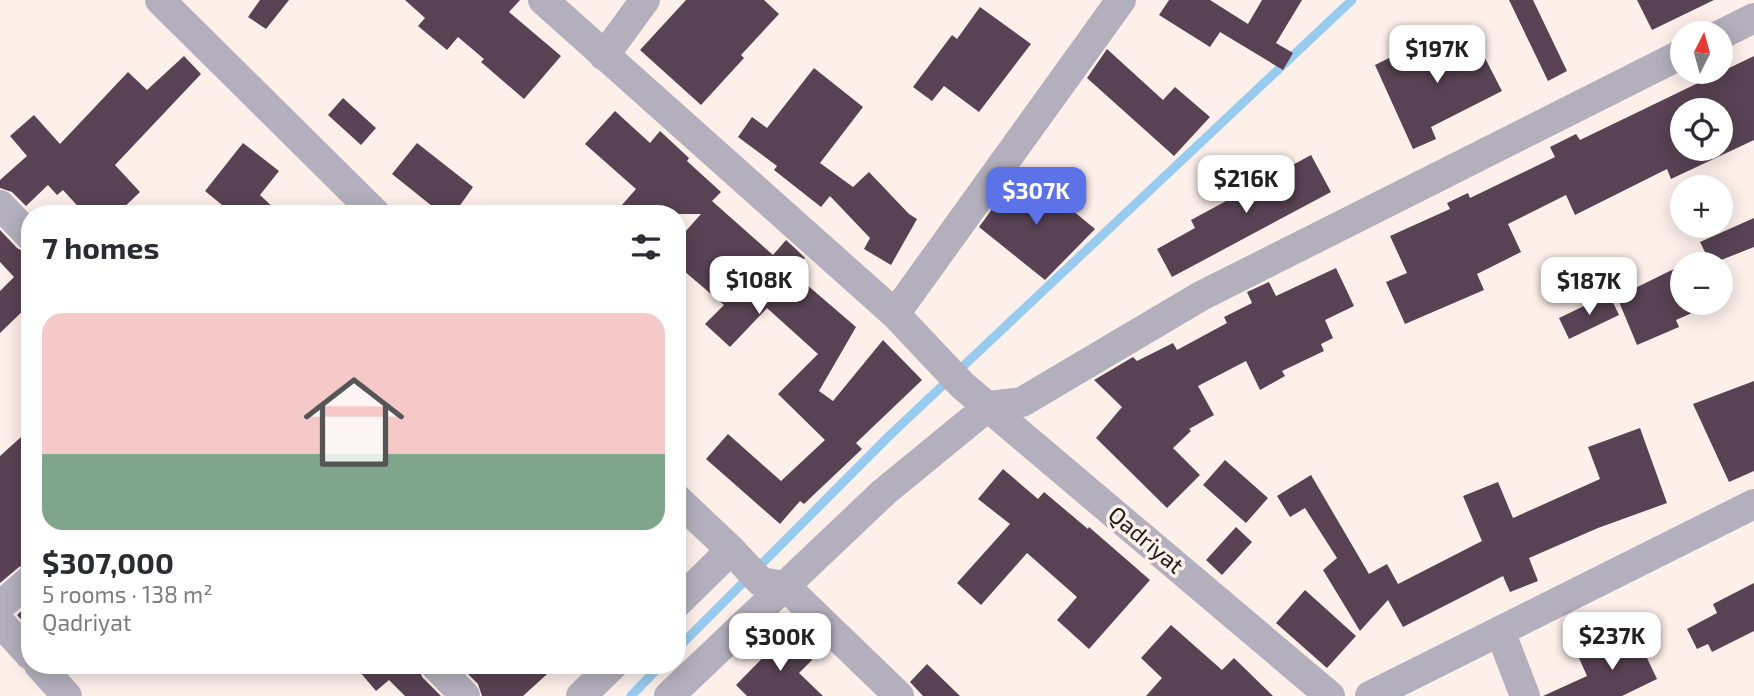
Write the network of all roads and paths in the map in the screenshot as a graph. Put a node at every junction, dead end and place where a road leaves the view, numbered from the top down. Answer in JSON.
{"nodes":[{"id":1,"x":160,"y":0,"type":"edge"},
{"id":2,"x":543,"y":0,"type":"edge"},
{"id":3,"x":645,"y":0,"type":"edge"},
{"id":4,"x":1121,"y":0,"type":"edge"},
{"id":5,"x":1754,"y":18,"type":"edge"},
{"id":6,"x":1733,"y":28,"type":"edge"},
{"id":7,"x":604,"y":56,"type":"junction"},
{"id":8,"x":1670,"y":60,"type":"edge"},
{"id":9,"x":0,"y":205,"type":"edge"},
{"id":10,"x":367,"y":205,"type":"edge"},
{"id":11,"x":21,"y":227,"type":"edge"},
{"id":12,"x":895,"y":314,"type":"junction"},
{"id":13,"x":989,"y":406,"type":"junction"},
{"id":14,"x":1754,"y":504,"type":"edge"},
{"id":15,"x":686,"y":507,"type":"edge"},
{"id":16,"x":755,"y":571,"type":"junction"},
{"id":17,"x":21,"y":588,"type":"edge"},
{"id":18,"x":686,"y":599,"type":"edge"},
{"id":19,"x":0,"y":606,"type":"edge"},
{"id":20,"x":0,"y":622,"type":"edge"},
{"id":21,"x":1500,"y":631,"type":"junction"},
{"id":22,"x":21,"y":645,"type":"edge"},
{"id":23,"x":686,"y":671,"type":"edge"},
{"id":24,"x":47,"y":674,"type":"edge"},
{"id":25,"x":444,"y":674,"type":"edge"},
{"id":26,"x":604,"y":674,"type":"edge"},
{"id":27,"x":684,"y":674,"type":"edge"},
{"id":28,"x":67,"y":696,"type":"edge"},
{"id":29,"x":465,"y":696,"type":"edge"},
{"id":30,"x":581,"y":696,"type":"edge"},
{"id":31,"x":669,"y":696,"type":"edge"},
{"id":32,"x":899,"y":696,"type":"edge"},
{"id":33,"x":1330,"y":696,"type":"edge"},
{"id":34,"x":1370,"y":696,"type":"edge"},
{"id":35,"x":1525,"y":696,"type":"edge"}],
"edges":[{"from":1,"to":10,"type":"street"},
{"from":2,"to":7,"type":"street","name":"Qadriyat"},
{"from":3,"to":7,"type":"street"},
{"from":4,"to":12,"type":"street"},
{"from":5,"to":6,"type":"street"},
{"from":7,"to":12,"type":"street","name":"Qadriyat"},
{"from":8,"to":13,"type":"street"},
{"from":9,"to":11,"type":"street"},
{"from":12,"to":13,"type":"street","name":"Qadriyat"},
{"from":13,"to":16,"type":"street"},
{"from":13,"to":33,"type":"street","name":"Qadriyat"},
{"from":14,"to":21,"type":"street"},
{"from":15,"to":16,"type":"street"},
{"from":16,"to":18,"type":"street"},
{"from":16,"to":23,"type":"street"},
{"from":16,"to":32,"type":"street"},
{"from":17,"to":19,"type":"street"},
{"from":20,"to":22,"type":"street"},
{"from":21,"to":34,"type":"street"},
{"from":21,"to":35,"type":"street"},
{"from":24,"to":28,"type":"street"},
{"from":25,"to":29,"type":"street"},
{"from":26,"to":30,"type":"street"},
{"from":27,"to":31,"type":"street"}]}
